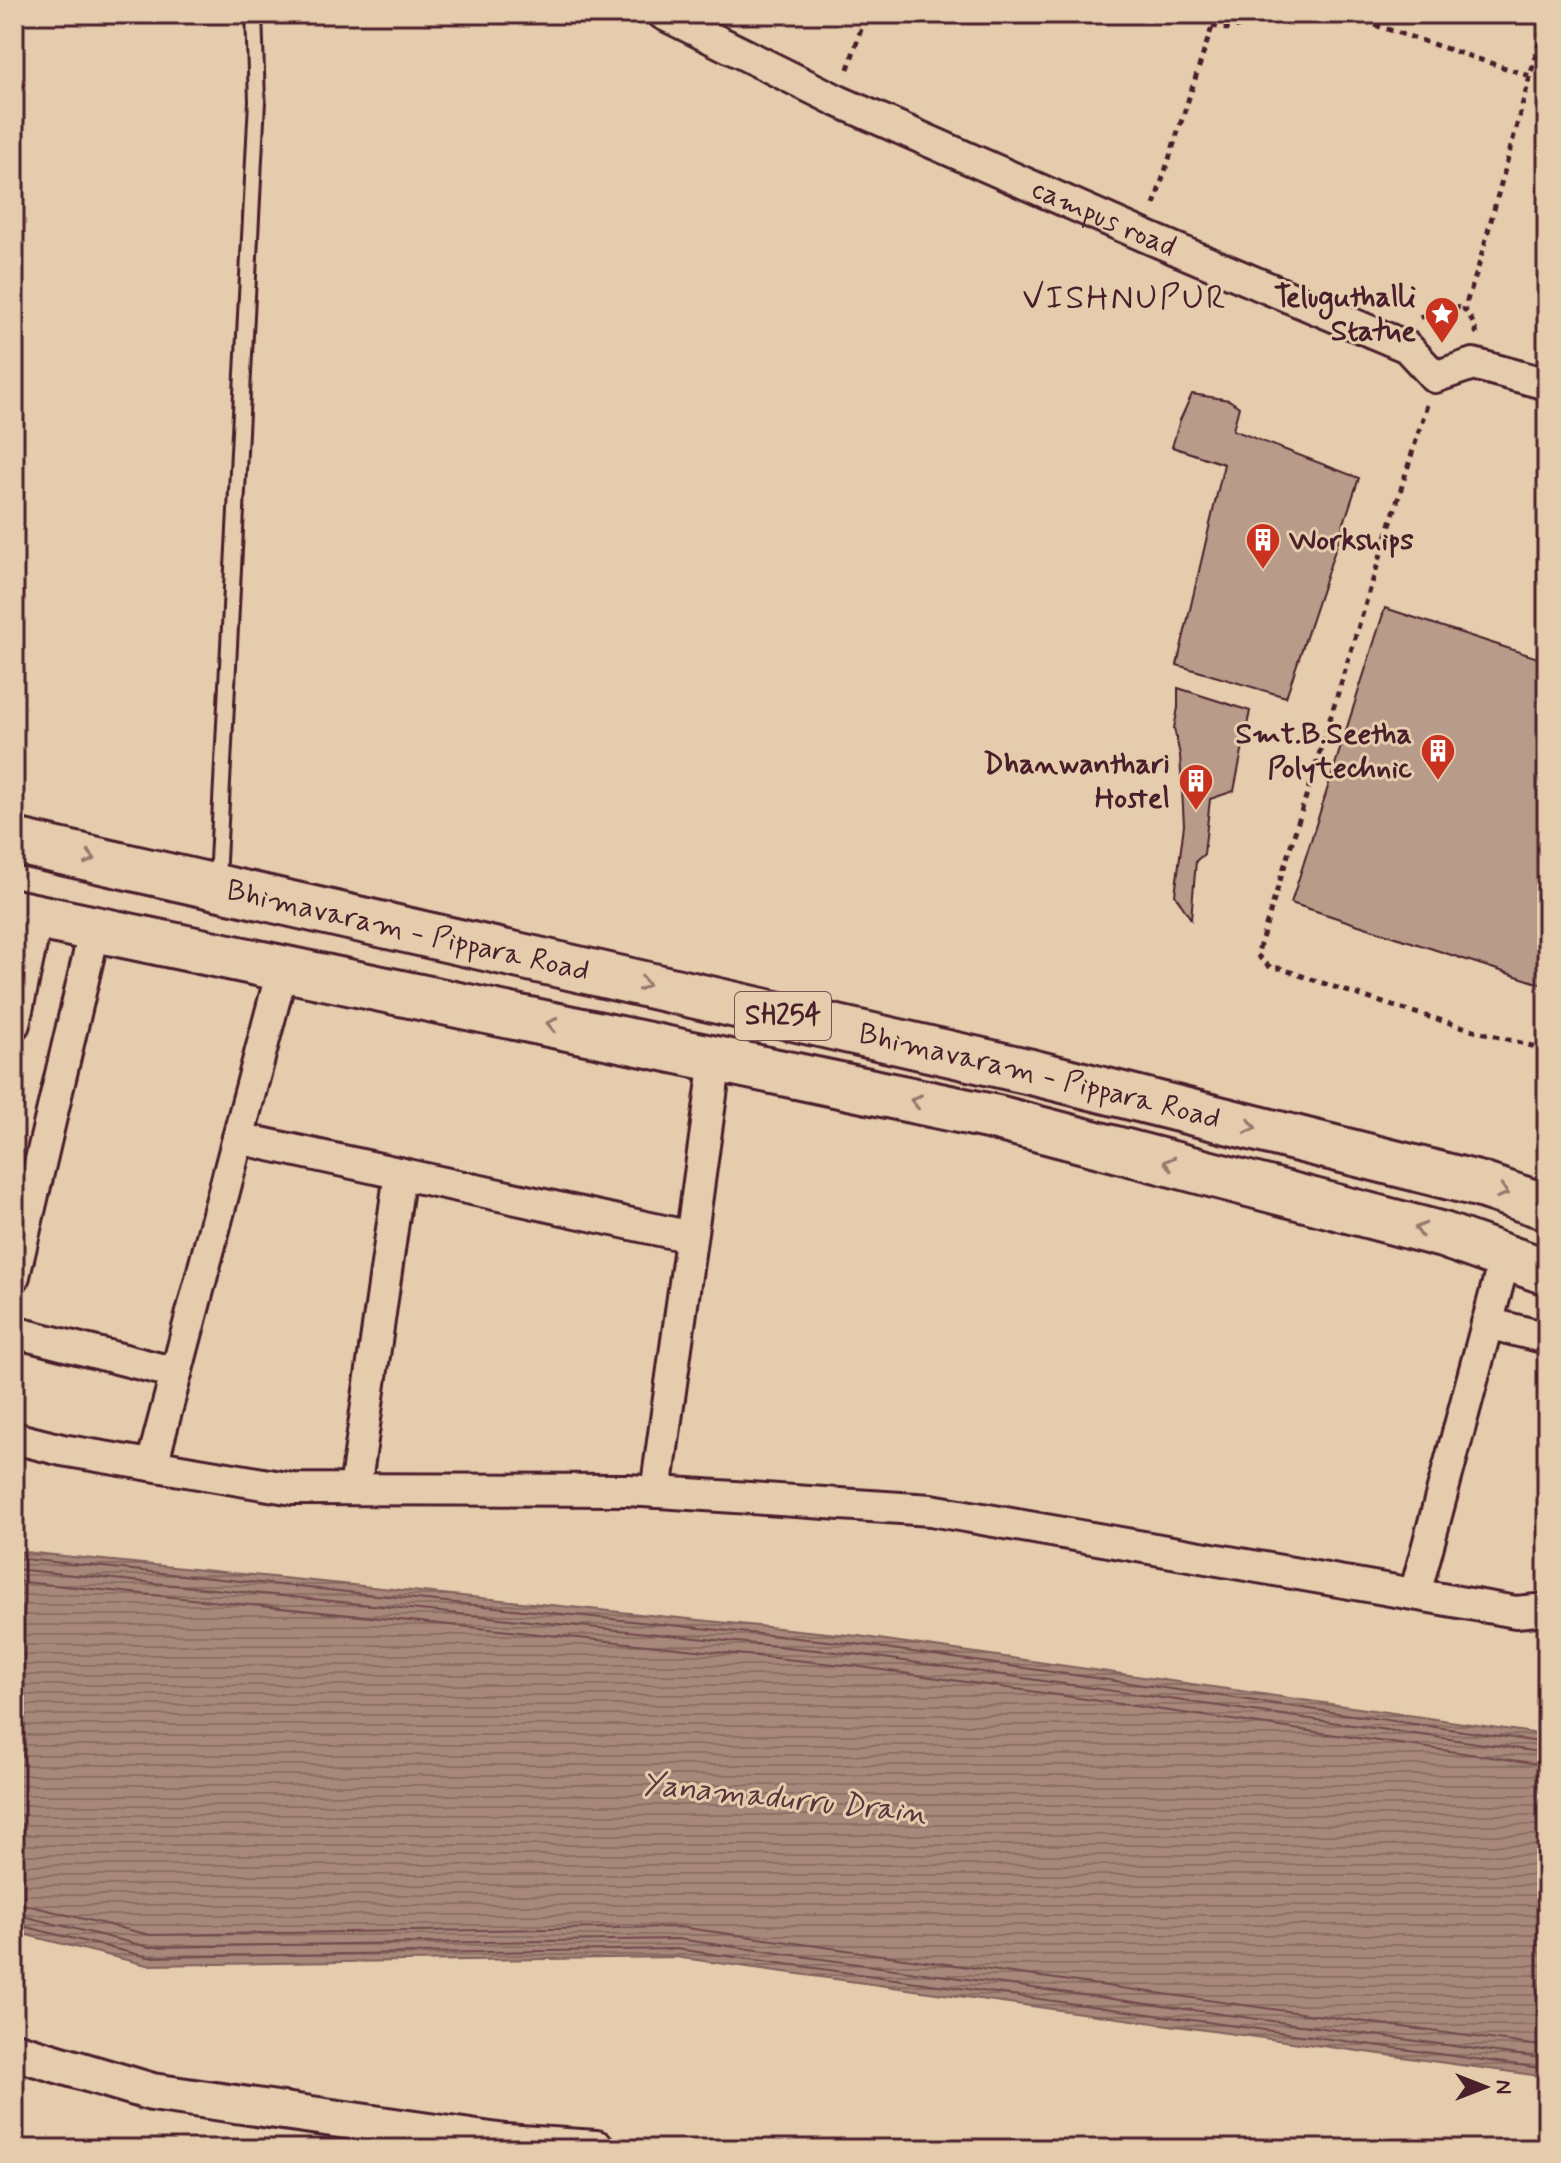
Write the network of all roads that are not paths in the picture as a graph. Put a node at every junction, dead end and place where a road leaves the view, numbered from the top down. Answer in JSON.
{"nodes":[{"id":1,"x":254,"y":14,"type":"edge"},
{"id":2,"x":663,"y":14,"type":"edge"},
{"id":3,"x":1547,"y":384,"type":"edge"},
{"id":4,"x":14,"y":841,"type":"edge"},
{"id":5,"x":216,"y":887,"type":"junction"},
{"id":6,"x":26,"y":914,"type":"edge"},
{"id":7,"x":95,"y":928,"type":"junction"},
{"id":8,"x":283,"y":967,"type":"junction"},
{"id":9,"x":14,"y":1024,"type":"edge"},
{"id":10,"x":716,"y":1059,"type":"junction"},
{"id":11,"x":238,"y":1138,"type":"junction"},
{"id":12,"x":400,"y":1173,"type":"junction"},
{"id":13,"x":1547,"y":1207,"type":"edge"},
{"id":14,"x":691,"y":1237,"type":"junction"},
{"id":15,"x":1505,"y":1257,"type":"junction"},
{"id":16,"x":1547,"y":1272,"type":"edge"},
{"id":17,"x":14,"y":1276,"type":"edge"},
{"id":18,"x":1487,"y":1323,"type":"junction"},
{"id":19,"x":14,"y":1332,"type":"edge"},
{"id":20,"x":1547,"y":1338,"type":"edge"},
{"id":21,"x":176,"y":1373,"type":"junction"},
{"id":22,"x":14,"y":1438,"type":"edge"},
{"id":23,"x":152,"y":1465,"type":"junction"},
{"id":24,"x":355,"y":1489,"type":"junction"},
{"id":25,"x":656,"y":1492,"type":"junction"},
{"id":26,"x":1415,"y":1594,"type":"junction"},
{"id":27,"x":1547,"y":1609,"type":"edge"},
{"id":28,"x":14,"y":2051,"type":"edge"},
{"id":29,"x":596,"y":2149,"type":"edge"}],
"edges":[{"from":1,"to":5,"type":"lane"},
{"from":2,"to":3,"type":"street","name":"campus road"},
{"from":4,"to":5,"type":"main road","name":"Bhimavaram - Pippara Road","number":"SH254","one_way":true},
{"from":5,"to":13,"type":"main road","name":"Bhimavaram - Pippara Road","number":"SH254","one_way":true},
{"from":6,"to":7,"type":"main road","name":"Bhimavaram - Pippara Road","number":"SH254"},
{"from":6,"to":9,"type":"street"},
{"from":7,"to":8,"type":"main road","name":"Bhimavaram - Pippara Road","number":"SH254"},
{"from":7,"to":17,"type":"street"},
{"from":10,"to":8,"type":"main road","name":"Bhimavaram - Pippara Road","number":"SH254","one_way":true},
{"from":8,"to":11,"type":"street"},
{"from":10,"to":14,"type":"street"},
{"from":15,"to":10,"type":"main road","name":"Bhimavaram - Pippara Road","number":"SH254","one_way":true},
{"from":11,"to":12,"type":"street"},
{"from":11,"to":21,"type":"street"},
{"from":12,"to":14,"type":"street"},
{"from":12,"to":24,"type":"street"},
{"from":14,"to":25,"type":"street"},
{"from":15,"to":16,"type":"main road","name":"Bhimavaram - Pippara Road","number":"SH254"},
{"from":15,"to":18,"type":"street"},
{"from":18,"to":20,"type":"street"},
{"from":18,"to":26,"type":"street"},
{"from":19,"to":21,"type":"street"},
{"from":21,"to":23,"type":"street"},
{"from":22,"to":23,"type":"street"},
{"from":23,"to":24,"type":"street"},
{"from":24,"to":25,"type":"street"},
{"from":25,"to":26,"type":"street"},
{"from":26,"to":27,"type":"street"},
{"from":28,"to":29,"type":"street"}]}
